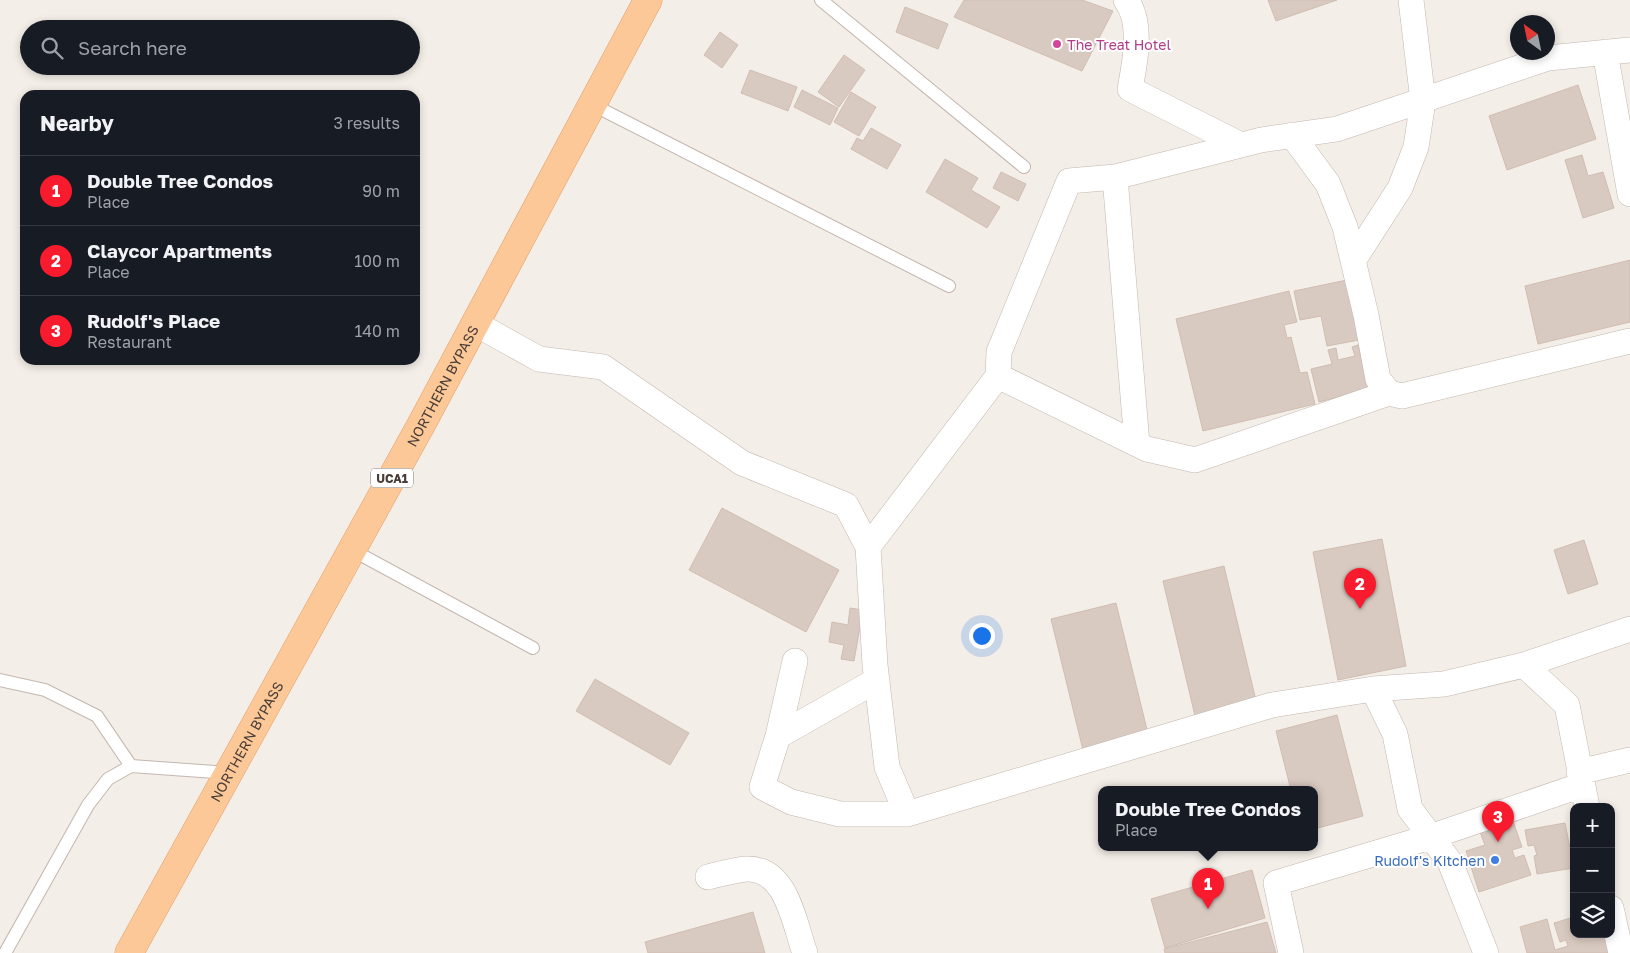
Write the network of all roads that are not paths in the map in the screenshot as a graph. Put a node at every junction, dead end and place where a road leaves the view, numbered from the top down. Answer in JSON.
{"nodes":[{"id":1,"x":648,"y":0,"type":"edge"},
{"id":2,"x":821,"y":0,"type":"edge"},
{"id":3,"x":1126,"y":0,"type":"edge"},
{"id":4,"x":1411,"y":0,"type":"edge"},
{"id":5,"x":1630,"y":50,"type":"edge"},
{"id":6,"x":1605,"y":52,"type":"junction"},
{"id":7,"x":1423,"y":101,"type":"junction"},
{"id":8,"x":593,"y":104,"type":"junction"},
{"id":9,"x":1292,"y":135,"type":"junction"},
{"id":10,"x":1241,"y":145,"type":"junction"},
{"id":11,"x":1024,"y":167,"type":"dead end"},
{"id":12,"x":1115,"y":177,"type":"junction"},
{"id":13,"x":1630,"y":194,"type":"edge"},
{"id":14,"x":1353,"y":261,"type":"junction"},
{"id":15,"x":949,"y":286,"type":"dead end"},
{"id":16,"x":476,"y":324,"type":"junction"},
{"id":17,"x":1630,"y":341,"type":"edge"},
{"id":18,"x":998,"y":376,"type":"junction"},
{"id":19,"x":1389,"y":393,"type":"junction"},
{"id":20,"x":1137,"y":444,"type":"junction"},
{"id":21,"x":868,"y":547,"type":"junction"},
{"id":22,"x":352,"y":550,"type":"junction"},
{"id":23,"x":1630,"y":629,"type":"edge"},
{"id":24,"x":533,"y":648,"type":"dead end"},
{"id":25,"x":795,"y":661,"type":"dead end"},
{"id":26,"x":1524,"y":665,"type":"junction"},
{"id":27,"x":0,"y":680,"type":"edge"},
{"id":28,"x":877,"y":680,"type":"junction"},
{"id":29,"x":1373,"y":690,"type":"junction"},
{"id":30,"x":778,"y":736,"type":"junction"},
{"id":31,"x":1630,"y":760,"type":"edge"},
{"id":32,"x":131,"y":766,"type":"junction"},
{"id":33,"x":229,"y":773,"type":"junction"},
{"id":34,"x":1583,"y":788,"type":"edge"},
{"id":35,"x":907,"y":814,"type":"junction"},
{"id":36,"x":1430,"y":837,"type":"junction"},
{"id":37,"x":708,"y":877,"type":"dead end"},
{"id":38,"x":1615,"y":926,"type":"edge"},
{"id":39,"x":5,"y":953,"type":"edge"},
{"id":40,"x":128,"y":953,"type":"edge"},
{"id":41,"x":805,"y":953,"type":"edge"},
{"id":42,"x":1291,"y":953,"type":"edge"},
{"id":43,"x":1486,"y":953,"type":"edge"},
{"id":44,"x":1621,"y":953,"type":"edge"}],
"edges":[{"from":1,"to":8,"type":"main road","name":"NORTHERN BYPASS","number":"UCA1"},
{"from":2,"to":11,"type":"lane"},
{"from":3,"to":10,"type":"street"},
{"from":4,"to":7,"type":"street"},
{"from":5,"to":6,"type":"street"},
{"from":6,"to":7,"type":"street"},
{"from":6,"to":13,"type":"street"},
{"from":7,"to":9,"type":"street"},
{"from":7,"to":14,"type":"street"},
{"from":8,"to":15,"type":"lane"},
{"from":8,"to":16,"type":"main road","name":"NORTHERN BYPASS","number":"UCA1"},
{"from":9,"to":10,"type":"street"},
{"from":9,"to":14,"type":"street"},
{"from":10,"to":12,"type":"street"},
{"from":12,"to":18,"type":"street"},
{"from":12,"to":20,"type":"street"},
{"from":14,"to":19,"type":"street"},
{"from":16,"to":21,"type":"street"},
{"from":16,"to":22,"type":"main road","name":"NORTHERN BYPASS","number":"UCA1"},
{"from":17,"to":19,"type":"street"},
{"from":18,"to":20,"type":"street"},
{"from":18,"to":21,"type":"street"},
{"from":19,"to":20,"type":"street"},
{"from":21,"to":28,"type":"street"},
{"from":22,"to":24,"type":"lane"},
{"from":22,"to":33,"type":"main road","name":"NORTHERN BYPASS","number":"UCA1"},
{"from":23,"to":26,"type":"street"},
{"from":25,"to":30,"type":"street"},
{"from":26,"to":29,"type":"street"},
{"from":26,"to":34,"type":"street"},
{"from":27,"to":32,"type":"lane"},
{"from":28,"to":30,"type":"street"},
{"from":28,"to":35,"type":"street"},
{"from":29,"to":35,"type":"street"},
{"from":29,"to":36,"type":"street"},
{"from":30,"to":35,"type":"street"},
{"from":31,"to":34,"type":"street"},
{"from":32,"to":33,"type":"lane"},
{"from":32,"to":39,"type":"lane"},
{"from":33,"to":40,"type":"main road","name":"NORTHERN BYPASS","number":"UCA1"},
{"from":34,"to":36,"type":"street"},
{"from":36,"to":42,"type":"street"},
{"from":36,"to":43,"type":"street"},
{"from":37,"to":41,"type":"street"},
{"from":38,"to":44,"type":"street"}]}
